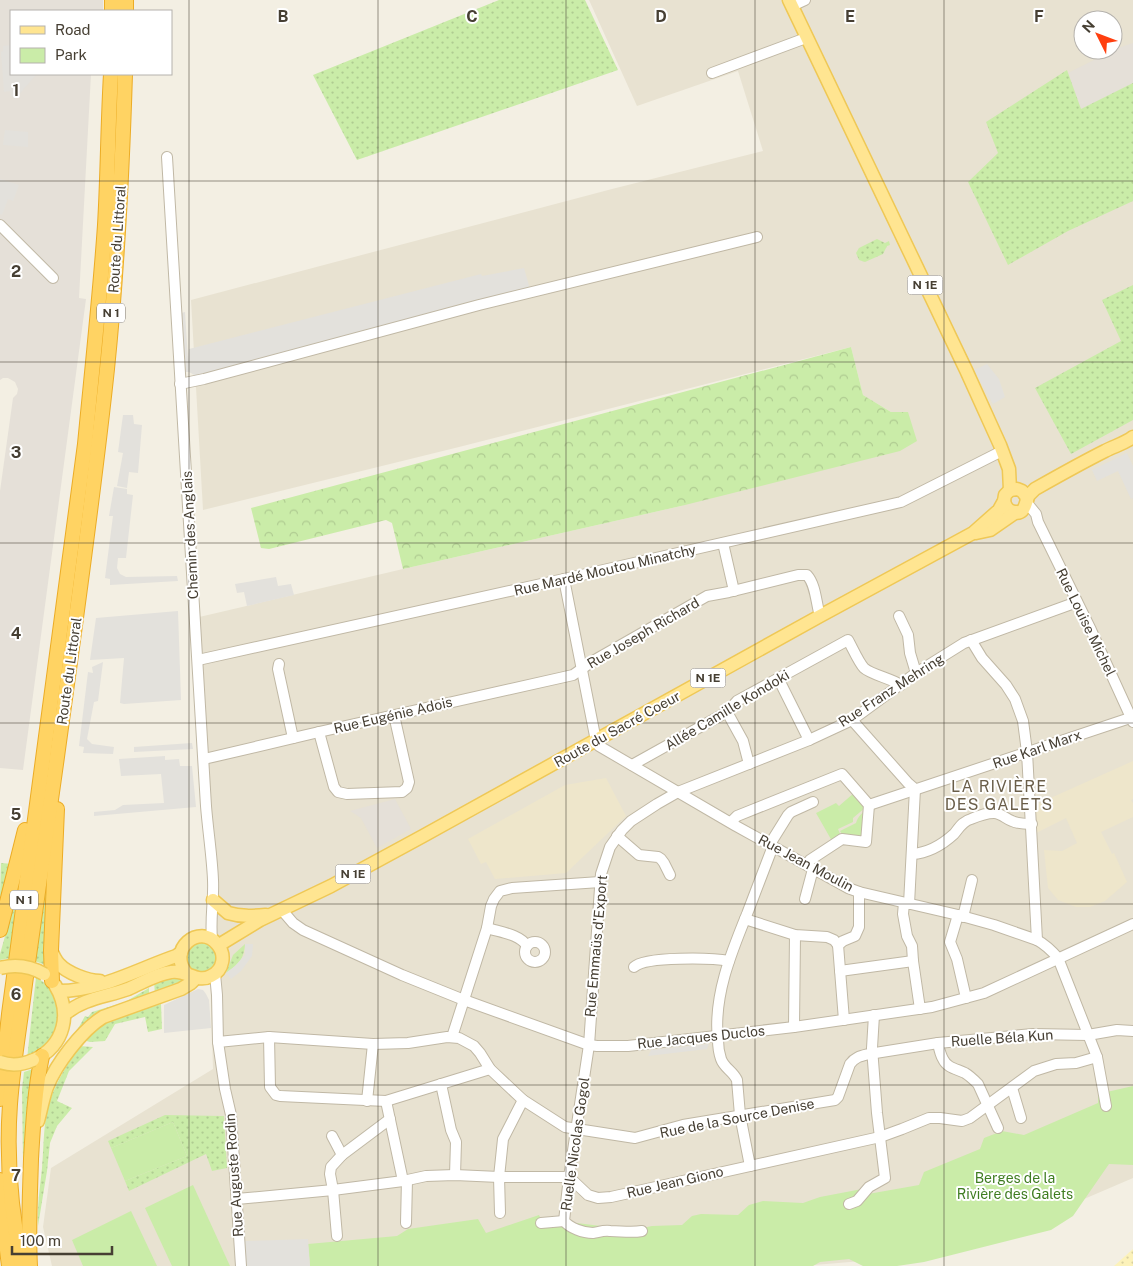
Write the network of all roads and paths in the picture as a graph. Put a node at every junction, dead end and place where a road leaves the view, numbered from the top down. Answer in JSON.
{"nodes":[{"id":1,"x":806,"y":0,"type":"edge"},
{"id":2,"x":790,"y":3,"type":"edge"},
{"id":3,"x":806,"y":38,"type":"junction"},
{"id":4,"x":712,"y":73,"type":"dead end"},
{"id":5,"x":111,"y":75,"type":"edge"},
{"id":6,"x":125,"y":75,"type":"edge"},
{"id":7,"x":167,"y":157,"type":"dead end"},
{"id":8,"x":0,"y":225,"type":"edge"},
{"id":9,"x":757,"y":236,"type":"dead end"},
{"id":10,"x":53,"y":278,"type":"dead end"},
{"id":11,"x":180,"y":384,"type":"junction"},
{"id":12,"x":1133,"y":437,"type":"edge"},
{"id":13,"x":1001,"y":448,"type":"junction"},
{"id":14,"x":1018,"y":500,"type":"junction"},
{"id":15,"x":723,"y":543,"type":"junction"},
{"id":16,"x":564,"y":579,"type":"junction"},
{"id":17,"x":734,"y":591,"type":"junction"},
{"id":18,"x":1077,"y":602,"type":"junction"},
{"id":19,"x":820,"y":616,"type":"junction"},
{"id":20,"x":900,"y":616,"type":"dead end"},
{"id":21,"x":971,"y":640,"type":"junction"},
{"id":22,"x":198,"y":660,"type":"junction"},
{"id":23,"x":280,"y":664,"type":"dead end"},
{"id":24,"x":582,"y":669,"type":"junction"},
{"id":25,"x":916,"y":674,"type":"junction"},
{"id":26,"x":778,"y":678,"type":"junction"},
{"id":27,"x":901,"y":684,"type":"junction"},
{"id":28,"x":727,"y":712,"type":"junction"},
{"id":29,"x":49,"y":714,"type":"junction"},
{"id":30,"x":394,"y":715,"type":"junction"},
{"id":31,"x":852,"y":720,"type":"junction"},
{"id":32,"x":1132,"y":720,"type":"edge"},
{"id":33,"x":62,"y":721,"type":"junction"},
{"id":34,"x":319,"y":732,"type":"junction"},
{"id":35,"x":292,"y":738,"type":"junction"},
{"id":36,"x":809,"y":740,"type":"junction"},
{"id":37,"x":596,"y":741,"type":"junction"},
{"id":38,"x":1028,"y":752,"type":"junction"},
{"id":39,"x":204,"y":759,"type":"junction"},
{"id":40,"x":749,"y":764,"type":"junction"},
{"id":41,"x":632,"y":765,"type":"junction"},
{"id":42,"x":915,"y":789,"type":"junction"},
{"id":43,"x":678,"y":792,"type":"junction"},
{"id":44,"x":813,"y":802,"type":"dead end"},
{"id":45,"x":869,"y":805,"type":"junction"},
{"id":46,"x":730,"y":822,"type":"junction"},
{"id":47,"x":1032,"y":824,"type":"junction"},
{"id":48,"x":617,"y":836,"type":"junction"},
{"id":49,"x":772,"y":845,"type":"junction"},
{"id":50,"x":912,"y":854,"type":"junction"},
{"id":51,"x":810,"y":867,"type":"junction"},
{"id":52,"x":670,"y":875,"type":"dead end"},
{"id":53,"x":972,"y":880,"type":"dead end"},
{"id":54,"x":13,"y":882,"type":"junction"},
{"id":55,"x":600,"y":882,"type":"junction"},
{"id":56,"x":859,"y":892,"type":"junction"},
{"id":57,"x":805,"y":899,"type":"dead end"},
{"id":58,"x":906,"y":903,"type":"junction"},
{"id":59,"x":212,"y":906,"type":"junction"},
{"id":60,"x":0,"y":910,"type":"edge"},
{"id":61,"x":271,"y":915,"type":"junction"},
{"id":62,"x":960,"y":916,"type":"junction"},
{"id":63,"x":745,"y":918,"type":"junction"},
{"id":64,"x":1133,"y":924,"type":"edge"},
{"id":65,"x":487,"y":928,"type":"junction"},
{"id":66,"x":0,"y":930,"type":"edge"},
{"id":67,"x":795,"y":935,"type":"junction"},
{"id":68,"x":198,"y":937,"type":"junction"},
{"id":69,"x":1037,"y":940,"type":"junction"},
{"id":70,"x":838,"y":945,"type":"junction"},
{"id":71,"x":218,"y":946,"type":"junction"},
{"id":72,"x":527,"y":946,"type":"dead end"},
{"id":73,"x":51,"y":950,"type":"junction"},
{"id":74,"x":181,"y":953,"type":"junction"},
{"id":75,"x":1058,"y":958,"type":"junction"},
{"id":76,"x":729,"y":961,"type":"junction"},
{"id":77,"x":913,"y":961,"type":"junction"},
{"id":78,"x":634,"y":967,"type":"dead end"},
{"id":79,"x":0,"y":968,"type":"edge"},
{"id":80,"x":840,"y":971,"type":"junction"},
{"id":81,"x":201,"y":976,"type":"junction"},
{"id":82,"x":52,"y":982,"type":"junction"},
{"id":83,"x":108,"y":982,"type":"junction"},
{"id":84,"x":966,"y":998,"type":"junction"},
{"id":85,"x":464,"y":1000,"type":"junction"},
{"id":86,"x":920,"y":1009,"type":"junction"},
{"id":87,"x":65,"y":1014,"type":"junction"},
{"id":88,"x":874,"y":1015,"type":"junction"},
{"id":89,"x":844,"y":1020,"type":"junction"},
{"id":90,"x":794,"y":1027,"type":"junction"},
{"id":91,"x":1133,"y":1031,"type":"edge"},
{"id":92,"x":717,"y":1035,"type":"junction"},
{"id":93,"x":1088,"y":1035,"type":"junction"},
{"id":94,"x":269,"y":1037,"type":"junction"},
{"id":95,"x":452,"y":1037,"type":"junction"},
{"id":96,"x":218,"y":1042,"type":"junction"},
{"id":97,"x":938,"y":1043,"type":"junction"},
{"id":98,"x":373,"y":1044,"type":"junction"},
{"id":99,"x":588,"y":1045,"type":"junction"},
{"id":100,"x":872,"y":1054,"type":"junction"},
{"id":101,"x":1097,"y":1057,"type":"junction"},
{"id":102,"x":38,"y":1058,"type":"junction"},
{"id":103,"x":0,"y":1062,"type":"edge"},
{"id":104,"x":490,"y":1070,"type":"junction"},
{"id":105,"x":441,"y":1084,"type":"junction"},
{"id":106,"x":1012,"y":1088,"type":"junction"},
{"id":107,"x":0,"y":1099,"type":"edge"},
{"id":108,"x":523,"y":1100,"type":"junction"},
{"id":109,"x":367,"y":1101,"type":"junction"},
{"id":110,"x":386,"y":1101,"type":"junction"},
{"id":111,"x":988,"y":1106,"type":"junction"},
{"id":112,"x":1106,"y":1106,"type":"dead end"},
{"id":113,"x":740,"y":1115,"type":"junction"},
{"id":114,"x":1022,"y":1118,"type":"dead end"},
{"id":115,"x":390,"y":1119,"type":"junction"},
{"id":116,"x":998,"y":1128,"type":"dead end"},
{"id":117,"x":577,"y":1129,"type":"junction"},
{"id":118,"x":332,"y":1136,"type":"dead end"},
{"id":119,"x":880,"y":1137,"type":"junction"},
{"id":120,"x":32,"y":1142,"type":"junction"},
{"id":121,"x":342,"y":1155,"type":"junction"},
{"id":122,"x":750,"y":1166,"type":"junction"},
{"id":123,"x":455,"y":1175,"type":"junction"},
{"id":124,"x":568,"y":1177,"type":"junction"},
{"id":125,"x":499,"y":1178,"type":"junction"},
{"id":126,"x":0,"y":1180,"type":"edge"},
{"id":127,"x":405,"y":1180,"type":"junction"},
{"id":128,"x":333,"y":1190,"type":"junction"},
{"id":129,"x":237,"y":1198,"type":"junction"},
{"id":130,"x":849,"y":1204,"type":"dead end"},
{"id":131,"x":500,"y":1213,"type":"dead end"},
{"id":132,"x":564,"y":1220,"type":"junction"},
{"id":133,"x":406,"y":1223,"type":"dead end"},
{"id":134,"x":541,"y":1223,"type":"dead end"},
{"id":135,"x":642,"y":1231,"type":"dead end"},
{"id":136,"x":337,"y":1236,"type":"dead end"},
{"id":137,"x":0,"y":1242,"type":"edge"},
{"id":138,"x":8,"y":1266,"type":"edge"},
{"id":139,"x":22,"y":1266,"type":"edge"},
{"id":140,"x":30,"y":1266,"type":"edge"},
{"id":141,"x":241,"y":1266,"type":"edge"}],
"edges":[{"from":1,"to":2,"type":"street"},
{"from":2,"to":3,"type":"main road","number":"N 1E"},
{"from":3,"to":4,"type":"street"},
{"from":3,"to":13,"type":"main road","number":"N 1E"},
{"from":5,"to":29,"type":"highway","name":"Route du Littoral","number":"N 1"},
{"from":6,"to":33,"type":"highway","name":"Route du Littoral","number":"N 1"},
{"from":7,"to":11,"type":"street","name":"Chemin des Anglais"},
{"from":8,"to":10,"type":"street"},
{"from":9,"to":11,"type":"street"},
{"from":11,"to":22,"type":"street","name":"Chemin des Anglais"},
{"from":12,"to":14,"type":"main road","name":"Route du Sacré Coeur"},
{"from":13,"to":14,"type":"main road","number":"N 1E"},
{"from":13,"to":15,"type":"street","name":"Rue Mardé Moutou Minatchy"},
{"from":14,"to":18,"type":"street","name":"Rue Louise Michel"},
{"from":14,"to":19,"type":"main road","name":"Route du Sacré Coeur","number":"N 1E"},
{"from":15,"to":16,"type":"street","name":"Rue Mardé Moutou Minatchy"},
{"from":15,"to":17,"type":"street"},
{"from":16,"to":22,"type":"street","name":"Rue Mardé Moutou Minatchy"},
{"from":16,"to":24,"type":"street"},
{"from":17,"to":19,"type":"street","name":"Rue Joseph Richard"},
{"from":17,"to":24,"type":"street","name":"Rue Joseph Richard"},
{"from":18,"to":21,"type":"street","name":"Rue Franz Mehring"},
{"from":18,"to":32,"type":"street","name":"Rue Louise Michel"},
{"from":19,"to":37,"type":"main road","name":"Route du Sacré Coeur","number":"N 1E"},
{"from":20,"to":25,"type":"street"},
{"from":21,"to":25,"type":"street","name":"Rue Franz Mehring"},
{"from":21,"to":38,"type":"street"},
{"from":22,"to":39,"type":"street","name":"Chemin des Anglais"},
{"from":23,"to":35,"type":"street"},
{"from":24,"to":30,"type":"street","name":"Rue Eugénie Adois"},
{"from":24,"to":37,"type":"street"},
{"from":25,"to":27,"type":"street","name":"Rue Franz Mehring"},
{"from":26,"to":27,"type":"street","name":"Allée Camille Kondoki"},
{"from":26,"to":28,"type":"street","name":"Allée Camille Kondoki"},
{"from":26,"to":36,"type":"street"},
{"from":27,"to":31,"type":"street","name":"Rue Franz Mehring"},
{"from":28,"to":40,"type":"street"},
{"from":28,"to":41,"type":"street","name":"Allée Camille Kondoki"},
{"from":29,"to":54,"type":"highway"},
{"from":29,"to":107,"type":"highway","name":"Route du Littoral","number":"N 1"},
{"from":30,"to":34,"type":"street","name":"Rue Eugénie Adois"},
{"from":30,"to":34,"type":"street"},
{"from":31,"to":36,"type":"street","name":"Rue Franz Mehring"},
{"from":31,"to":42,"type":"street"},
{"from":32,"to":38,"type":"street","name":"Rue Karl Marx"},
{"from":33,"to":73,"type":"highway"},
{"from":33,"to":139,"type":"highway","name":"Route du Littoral","number":"N 1"},
{"from":34,"to":35,"type":"street","name":"Rue Eugénie Adois"},
{"from":35,"to":39,"type":"street","name":"Rue Eugénie Adois"},
{"from":36,"to":40,"type":"street","name":"Rue Franz Mehring"},
{"from":37,"to":41,"type":"street","name":"Rue Jean Moulin"},
{"from":37,"to":61,"type":"main road","name":"Route du Sacré Coeur","number":"N 1E"},
{"from":38,"to":42,"type":"street","name":"Rue Karl Marx"},
{"from":38,"to":47,"type":"street"},
{"from":39,"to":59,"type":"street","name":"Chemin des Anglais"},
{"from":40,"to":43,"type":"street","name":"Rue Franz Mehring"},
{"from":41,"to":43,"type":"street","name":"Rue Jean Moulin"},
{"from":42,"to":45,"type":"street","name":"Rue Karl Marx"},
{"from":42,"to":50,"type":"street"},
{"from":43,"to":46,"type":"street","name":"Rue Jean Moulin"},
{"from":43,"to":48,"type":"street","name":"Rue Emmaüs d'Export"},
{"from":44,"to":49,"type":"street"},
{"from":45,"to":46,"type":"street"},
{"from":45,"to":51,"type":"street"},
{"from":46,"to":49,"type":"street","name":"Rue Jean Moulin"},
{"from":47,"to":50,"type":"street"},
{"from":47,"to":69,"type":"street"},
{"from":48,"to":52,"type":"street"},
{"from":48,"to":55,"type":"street","name":"Rue Emmaüs d'Export"},
{"from":49,"to":51,"type":"street","name":"Rue Jean Moulin"},
{"from":49,"to":63,"type":"street"},
{"from":50,"to":58,"type":"street"},
{"from":51,"to":56,"type":"street","name":"Rue Jean Moulin"},
{"from":51,"to":57,"type":"street"},
{"from":53,"to":62,"type":"street"},
{"from":54,"to":60,"type":"highway"},
{"from":54,"to":66,"type":"highway"},
{"from":55,"to":65,"type":"street"},
{"from":55,"to":99,"type":"street","name":"Rue Emmaüs d'Export"},
{"from":56,"to":58,"type":"street","name":"Rue Jean Moulin"},
{"from":56,"to":70,"type":"street"},
{"from":58,"to":62,"type":"street","name":"Rue Jean Moulin"},
{"from":58,"to":77,"type":"street"},
{"from":59,"to":61,"type":"main road"},
{"from":59,"to":68,"type":"street","name":"Chemin des Anglais"},
{"from":59,"to":71,"type":"street","name":"Chemin des Anglais"},
{"from":61,"to":71,"type":"main road","name":"Route du Sacré Coeur","number":"N 1E"},
{"from":61,"to":85,"type":"street","name":"Rue Jacques Duclos"},
{"from":62,"to":69,"type":"street","name":"Rue Jean Moulin"},
{"from":62,"to":84,"type":"street"},
{"from":63,"to":67,"type":"street"},
{"from":63,"to":76,"type":"street"},
{"from":64,"to":75,"type":"street","name":"Rue Jacques Duclos"},
{"from":65,"to":72,"type":"street"},
{"from":65,"to":85,"type":"street"},
{"from":67,"to":70,"type":"street"},
{"from":67,"to":90,"type":"street"},
{"from":68,"to":71,"type":"main road"},
{"from":68,"to":74,"type":"main road"},
{"from":69,"to":75,"type":"street","name":"Rue Jean Moulin"},
{"from":70,"to":80,"type":"street"},
{"from":71,"to":81,"type":"main road"},
{"from":73,"to":82,"type":"highway"},
{"from":73,"to":83,"type":"main road"},
{"from":74,"to":81,"type":"main road"},
{"from":74,"to":83,"type":"main road"},
{"from":75,"to":84,"type":"street","name":"Rue Jacques Duclos"},
{"from":75,"to":93,"type":"street"},
{"from":76,"to":78,"type":"street"},
{"from":76,"to":92,"type":"street"},
{"from":77,"to":80,"type":"street"},
{"from":77,"to":86,"type":"street"},
{"from":79,"to":82,"type":"main road","bridge":true},
{"from":80,"to":89,"type":"street"},
{"from":81,"to":87,"type":"main road"},
{"from":81,"to":96,"type":"street","name":"Rue Auguste Rodin"},
{"from":81,"to":120,"type":"main road"},
{"from":82,"to":83,"type":"main road"},
{"from":82,"to":87,"type":"main road"},
{"from":84,"to":86,"type":"street","name":"Rue Jacques Duclos"},
{"from":85,"to":95,"type":"street"},
{"from":85,"to":99,"type":"street","name":"Rue Jacques Duclos"},
{"from":86,"to":88,"type":"street","name":"Rue Jacques Duclos"},
{"from":87,"to":102,"type":"main road"},
{"from":88,"to":89,"type":"street","name":"Rue Jacques Duclos"},
{"from":88,"to":100,"type":"street"},
{"from":89,"to":90,"type":"street","name":"Rue Jacques Duclos"},
{"from":90,"to":92,"type":"street","name":"Rue Jacques Duclos"},
{"from":91,"to":93,"type":"street","name":"Ruelle Béla Kun"},
{"from":92,"to":99,"type":"street","name":"Rue Jacques Duclos"},
{"from":92,"to":113,"type":"street"},
{"from":93,"to":97,"type":"street","name":"Ruelle Béla Kun"},
{"from":93,"to":101,"type":"street"},
{"from":94,"to":96,"type":"street"},
{"from":94,"to":98,"type":"street"},
{"from":94,"to":109,"type":"street"},
{"from":95,"to":98,"type":"street"},
{"from":95,"to":104,"type":"street","name":"Rue de la Source Denise"},
{"from":96,"to":129,"type":"street","name":"Rue Auguste Rodin"},
{"from":97,"to":100,"type":"street","name":"Ruelle Béla Kun"},
{"from":97,"to":111,"type":"street"},
{"from":98,"to":109,"type":"street"},
{"from":99,"to":117,"type":"street","name":"Ruelle Nicolas Gogol"},
{"from":100,"to":113,"type":"street","name":"Rue de la Source Denise"},
{"from":100,"to":119,"type":"street"},
{"from":101,"to":106,"type":"street","name":"Rue Jean Giono"},
{"from":101,"to":112,"type":"street"},
{"from":102,"to":103,"type":"main road","bridge":true},
{"from":102,"to":120,"type":"highway"},
{"from":104,"to":105,"type":"street"},
{"from":104,"to":108,"type":"street","name":"Rue de la Source Denise"},
{"from":105,"to":110,"type":"street"},
{"from":105,"to":123,"type":"street"},
{"from":106,"to":111,"type":"street","name":"Rue Jean Giono"},
{"from":106,"to":114,"type":"street"},
{"from":108,"to":117,"type":"street","name":"Rue de la Source Denise"},
{"from":108,"to":125,"type":"street"},
{"from":109,"to":110,"type":"street"},
{"from":110,"to":115,"type":"street"},
{"from":111,"to":116,"type":"street"},
{"from":111,"to":119,"type":"street","name":"Rue Jean Giono"},
{"from":113,"to":117,"type":"street","name":"Rue de la Source Denise"},
{"from":113,"to":122,"type":"street"},
{"from":115,"to":121,"type":"street"},
{"from":115,"to":127,"type":"street"},
{"from":117,"to":124,"type":"street","name":"Ruelle Nicolas Gogol"},
{"from":118,"to":121,"type":"street"},
{"from":119,"to":122,"type":"street","name":"Rue Jean Giono"},
{"from":119,"to":130,"type":"street"},
{"from":120,"to":140,"type":"highway"},
{"from":121,"to":128,"type":"street"},
{"from":122,"to":124,"type":"street","name":"Rue Jean Giono"},
{"from":123,"to":125,"type":"street"},
{"from":123,"to":127,"type":"street"},
{"from":124,"to":125,"type":"street"},
{"from":124,"to":132,"type":"street","name":"Ruelle Nicolas Gogol"},
{"from":125,"to":131,"type":"street"},
{"from":126,"to":138,"type":"highway"},
{"from":127,"to":128,"type":"street"},
{"from":127,"to":133,"type":"street"},
{"from":128,"to":129,"type":"street"},
{"from":128,"to":136,"type":"street"},
{"from":129,"to":141,"type":"street","name":"Rue Auguste Rodin"},
{"from":132,"to":134,"type":"street"},
{"from":132,"to":135,"type":"street","name":"Ruelle Nicolas Gogol"},
{"from":137,"to":138,"type":"highway"}]}
